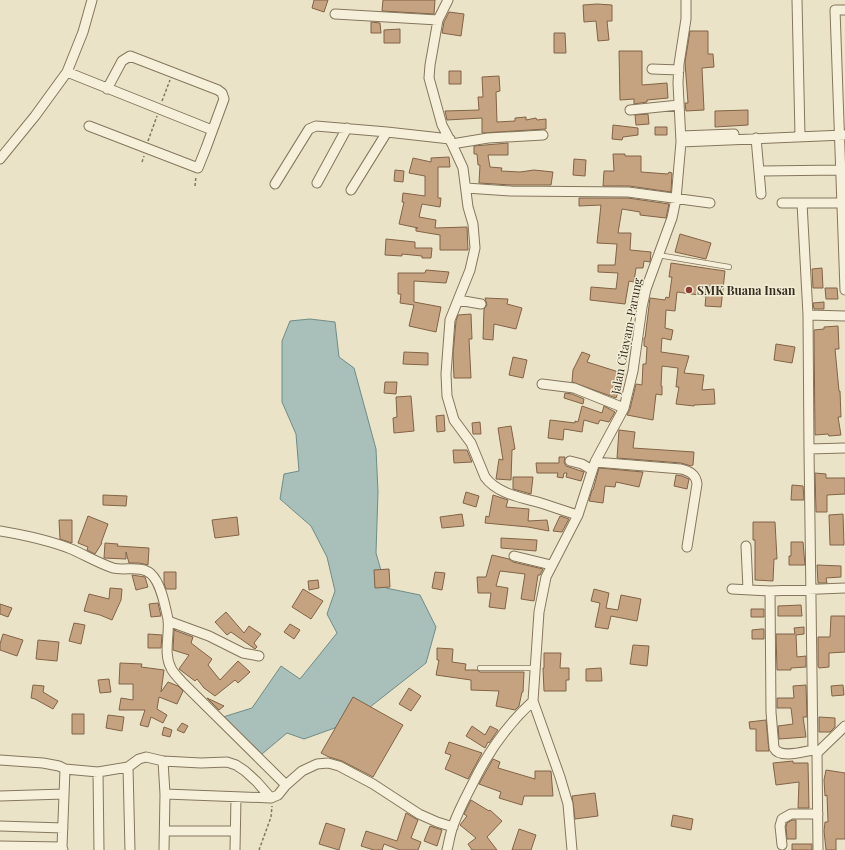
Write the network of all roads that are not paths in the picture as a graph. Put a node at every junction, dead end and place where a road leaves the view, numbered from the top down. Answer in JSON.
{"nodes":[{"id":1,"x":92,"y":0,"type":"edge"},
{"id":2,"x":448,"y":0,"type":"edge"},
{"id":3,"x":686,"y":0,"type":"edge"},
{"id":4,"x":797,"y":0,"type":"edge"},
{"id":5,"x":835,"y":0,"type":"edge"},
{"id":6,"x":835,"y":10,"type":"junction"},
{"id":7,"x":845,"y":10,"type":"edge"},
{"id":8,"x":335,"y":14,"type":"dead end"},
{"id":9,"x":438,"y":20,"type":"junction"},
{"id":10,"x":840,"y":43,"type":"edge"},
{"id":11,"x":652,"y":70,"type":"dead end"},
{"id":12,"x":679,"y":70,"type":"junction"},
{"id":13,"x":67,"y":72,"type":"junction"},
{"id":14,"x":841,"y":82,"type":"edge"},
{"id":15,"x":107,"y":89,"type":"junction"},
{"id":16,"x":679,"y":105,"type":"junction"},
{"id":17,"x":630,"y":110,"type":"dead end"},
{"id":18,"x":89,"y":126,"type":"dead end"},
{"id":19,"x":347,"y":128,"type":"junction"},
{"id":20,"x":212,"y":130,"type":"junction"},
{"id":21,"x":387,"y":132,"type":"junction"},
{"id":22,"x":543,"y":135,"type":"dead end"},
{"id":23,"x":842,"y":135,"type":"edge"},
{"id":24,"x":800,"y":136,"type":"junction"},
{"id":25,"x":756,"y":138,"type":"junction"},
{"id":26,"x":767,"y":138,"type":"junction"},
{"id":27,"x":681,"y":139,"type":"junction"},
{"id":28,"x":451,"y":142,"type":"junction"},
{"id":29,"x":0,"y":159,"type":"edge"},
{"id":30,"x":840,"y":170,"type":"junction"},
{"id":31,"x":759,"y":171,"type":"junction"},
{"id":32,"x":317,"y":183,"type":"dead end"},
{"id":33,"x":275,"y":184,"type":"dead end"},
{"id":34,"x":466,"y":188,"type":"junction"},
{"id":35,"x":351,"y":190,"type":"dead end"},
{"id":36,"x":761,"y":194,"type":"dead end"},
{"id":37,"x":676,"y":199,"type":"junction"},
{"id":38,"x":710,"y":203,"type":"dead end"},
{"id":39,"x":782,"y":203,"type":"dead end"},
{"id":40,"x":802,"y":203,"type":"junction"},
{"id":41,"x":843,"y":203,"type":"edge"},
{"id":42,"x":658,"y":255,"type":"junction"},
{"id":43,"x":844,"y":263,"type":"edge"},
{"id":44,"x":729,"y":267,"type":"dead end"},
{"id":45,"x":845,"y":290,"type":"edge"},
{"id":46,"x":458,"y":300,"type":"junction"},
{"id":47,"x":481,"y":304,"type":"dead end"},
{"id":48,"x":808,"y":315,"type":"junction"},
{"id":49,"x":845,"y":316,"type":"edge"},
{"id":50,"x":542,"y":384,"type":"dead end"},
{"id":51,"x":624,"y":408,"type":"junction"},
{"id":52,"x":845,"y":448,"type":"edge"},
{"id":53,"x":809,"y":449,"type":"junction"},
{"id":54,"x":570,"y":461,"type":"dead end"},
{"id":55,"x":594,"y":466,"type":"junction"},
{"id":56,"x":578,"y":515,"type":"junction"},
{"id":57,"x":0,"y":531,"type":"edge"},
{"id":58,"x":746,"y":546,"type":"dead end"},
{"id":59,"x":687,"y":547,"type":"dead end"},
{"id":60,"x":514,"y":556,"type":"dead end"},
{"id":61,"x":551,"y":565,"type":"junction"},
{"id":62,"x":845,"y":588,"type":"edge"},
{"id":63,"x":732,"y":589,"type":"dead end"},
{"id":64,"x":748,"y":589,"type":"junction"},
{"id":65,"x":810,"y":590,"type":"junction"},
{"id":66,"x":770,"y":591,"type":"junction"},
{"id":67,"x":168,"y":621,"type":"junction"},
{"id":68,"x":259,"y":656,"type":"dead end"},
{"id":69,"x":480,"y":668,"type":"dead end"},
{"id":70,"x":536,"y":668,"type":"junction"},
{"id":71,"x":533,"y":701,"type":"junction"},
{"id":72,"x":845,"y":726,"type":"edge"},
{"id":73,"x":815,"y":752,"type":"junction"},
{"id":74,"x":0,"y":760,"type":"edge"},
{"id":75,"x":163,"y":761,"type":"junction"},
{"id":76,"x":128,"y":767,"type":"junction"},
{"id":77,"x":65,"y":769,"type":"junction"},
{"id":78,"x":98,"y":772,"type":"junction"},
{"id":79,"x":286,"y":785,"type":"junction"},
{"id":80,"x":64,"y":794,"type":"junction"},
{"id":81,"x":165,"y":794,"type":"junction"},
{"id":82,"x":1,"y":796,"type":"edge"},
{"id":83,"x":236,"y":797,"type":"junction"},
{"id":84,"x":271,"y":798,"type":"junction"},
{"id":85,"x":818,"y":814,"type":"junction"},
{"id":86,"x":0,"y":826,"type":"edge"},
{"id":87,"x":453,"y":827,"type":"junction"},
{"id":88,"x":63,"y":828,"type":"junction"},
{"id":89,"x":165,"y":830,"type":"junction"},
{"id":90,"x":235,"y":831,"type":"junction"},
{"id":91,"x":0,"y":846,"type":"edge"},
{"id":92,"x":782,"y":846,"type":"dead end"},
{"id":93,"x":62,"y":849,"type":"edge"},
{"id":94,"x":100,"y":850,"type":"edge"},
{"id":95,"x":130,"y":850,"type":"edge"},
{"id":96,"x":164,"y":850,"type":"edge"},
{"id":97,"x":234,"y":850,"type":"edge"},
{"id":98,"x":447,"y":850,"type":"edge"},
{"id":99,"x":572,"y":850,"type":"edge"},
{"id":100,"x":818,"y":850,"type":"edge"}],
"edges":[{"from":1,"to":13,"type":"street"},
{"from":2,"to":9,"type":"street"},
{"from":3,"to":12,"type":"street","name":"Jalan Citayam-Parung"},
{"from":4,"to":24,"type":"street"},
{"from":5,"to":6,"type":"street"},
{"from":6,"to":7,"type":"street"},
{"from":6,"to":10,"type":"street"},
{"from":8,"to":9,"type":"street"},
{"from":9,"to":28,"type":"street"},
{"from":10,"to":14,"type":"street"},
{"from":11,"to":12,"type":"street"},
{"from":12,"to":16,"type":"street","name":"Jalan Citayam-Parung"},
{"from":13,"to":15,"type":"street"},
{"from":13,"to":29,"type":"street"},
{"from":14,"to":23,"type":"street"},
{"from":15,"to":20,"type":"street"},
{"from":15,"to":20,"type":"street"},
{"from":16,"to":17,"type":"street"},
{"from":16,"to":27,"type":"street","name":"Jalan Citayam-Parung"},
{"from":18,"to":20,"type":"street"},
{"from":19,"to":21,"type":"street"},
{"from":19,"to":32,"type":"street"},
{"from":19,"to":33,"type":"street"},
{"from":21,"to":28,"type":"street"},
{"from":21,"to":35,"type":"street"},
{"from":22,"to":28,"type":"street"},
{"from":23,"to":24,"type":"street"},
{"from":23,"to":30,"type":"street"},
{"from":24,"to":26,"type":"street"},
{"from":25,"to":26,"type":"street"},
{"from":25,"to":27,"type":"street"},
{"from":25,"to":31,"type":"street"},
{"from":26,"to":27,"type":"street"},
{"from":27,"to":37,"type":"street","name":"Jalan Citayam-Parung"},
{"from":28,"to":34,"type":"street"},
{"from":30,"to":31,"type":"street"},
{"from":30,"to":41,"type":"street"},
{"from":31,"to":36,"type":"street"},
{"from":34,"to":37,"type":"street"},
{"from":34,"to":46,"type":"street"},
{"from":37,"to":38,"type":"street"},
{"from":37,"to":42,"type":"street","name":"Jalan Citayam-Parung"},
{"from":39,"to":40,"type":"street"},
{"from":40,"to":41,"type":"street"},
{"from":40,"to":48,"type":"street"},
{"from":41,"to":43,"type":"street"},
{"from":42,"to":44,"type":"lane"},
{"from":42,"to":51,"type":"street","name":"Jalan Citayam-Parung"},
{"from":43,"to":45,"type":"street"},
{"from":46,"to":47,"type":"street"},
{"from":46,"to":56,"type":"street"},
{"from":48,"to":49,"type":"street"},
{"from":48,"to":53,"type":"street"},
{"from":50,"to":51,"type":"street"},
{"from":51,"to":55,"type":"street","name":"Jalan Citayam-Parung"},
{"from":52,"to":53,"type":"street"},
{"from":53,"to":65,"type":"street"},
{"from":54,"to":55,"type":"street"},
{"from":55,"to":56,"type":"street","name":"Jalan Citayam-Parung"},
{"from":55,"to":59,"type":"street"},
{"from":56,"to":61,"type":"street","name":"Jalan Citayam-Parung"},
{"from":57,"to":67,"type":"street"},
{"from":58,"to":64,"type":"street"},
{"from":60,"to":61,"type":"street"},
{"from":61,"to":70,"type":"street","name":"Jalan Citayam-Parung"},
{"from":62,"to":65,"type":"street"},
{"from":63,"to":64,"type":"street"},
{"from":64,"to":66,"type":"street"},
{"from":65,"to":66,"type":"street"},
{"from":65,"to":73,"type":"street"},
{"from":66,"to":73,"type":"street"},
{"from":67,"to":68,"type":"street"},
{"from":67,"to":79,"type":"street"},
{"from":69,"to":70,"type":"lane"},
{"from":70,"to":71,"type":"street","name":"Jalan Citayam-Parung"},
{"from":71,"to":87,"type":"street"},
{"from":71,"to":99,"type":"street","name":"Jalan Citayam-Parung"},
{"from":72,"to":73,"type":"street"},
{"from":73,"to":85,"type":"street"},
{"from":74,"to":77,"type":"street"},
{"from":75,"to":76,"type":"street"},
{"from":75,"to":81,"type":"street"},
{"from":75,"to":84,"type":"street"},
{"from":76,"to":78,"type":"street"},
{"from":76,"to":95,"type":"street"},
{"from":77,"to":78,"type":"street"},
{"from":77,"to":80,"type":"street"},
{"from":78,"to":94,"type":"street"},
{"from":79,"to":84,"type":"street"},
{"from":79,"to":87,"type":"street"},
{"from":80,"to":82,"type":"street"},
{"from":80,"to":88,"type":"street"},
{"from":81,"to":83,"type":"street"},
{"from":81,"to":89,"type":"street"},
{"from":83,"to":84,"type":"street"},
{"from":83,"to":90,"type":"street"},
{"from":85,"to":92,"type":"street"},
{"from":85,"to":100,"type":"street"},
{"from":86,"to":88,"type":"street"},
{"from":87,"to":98,"type":"street"},
{"from":88,"to":93,"type":"street"},
{"from":89,"to":90,"type":"street"},
{"from":89,"to":96,"type":"street"},
{"from":90,"to":97,"type":"street"},
{"from":91,"to":93,"type":"street"}]}
